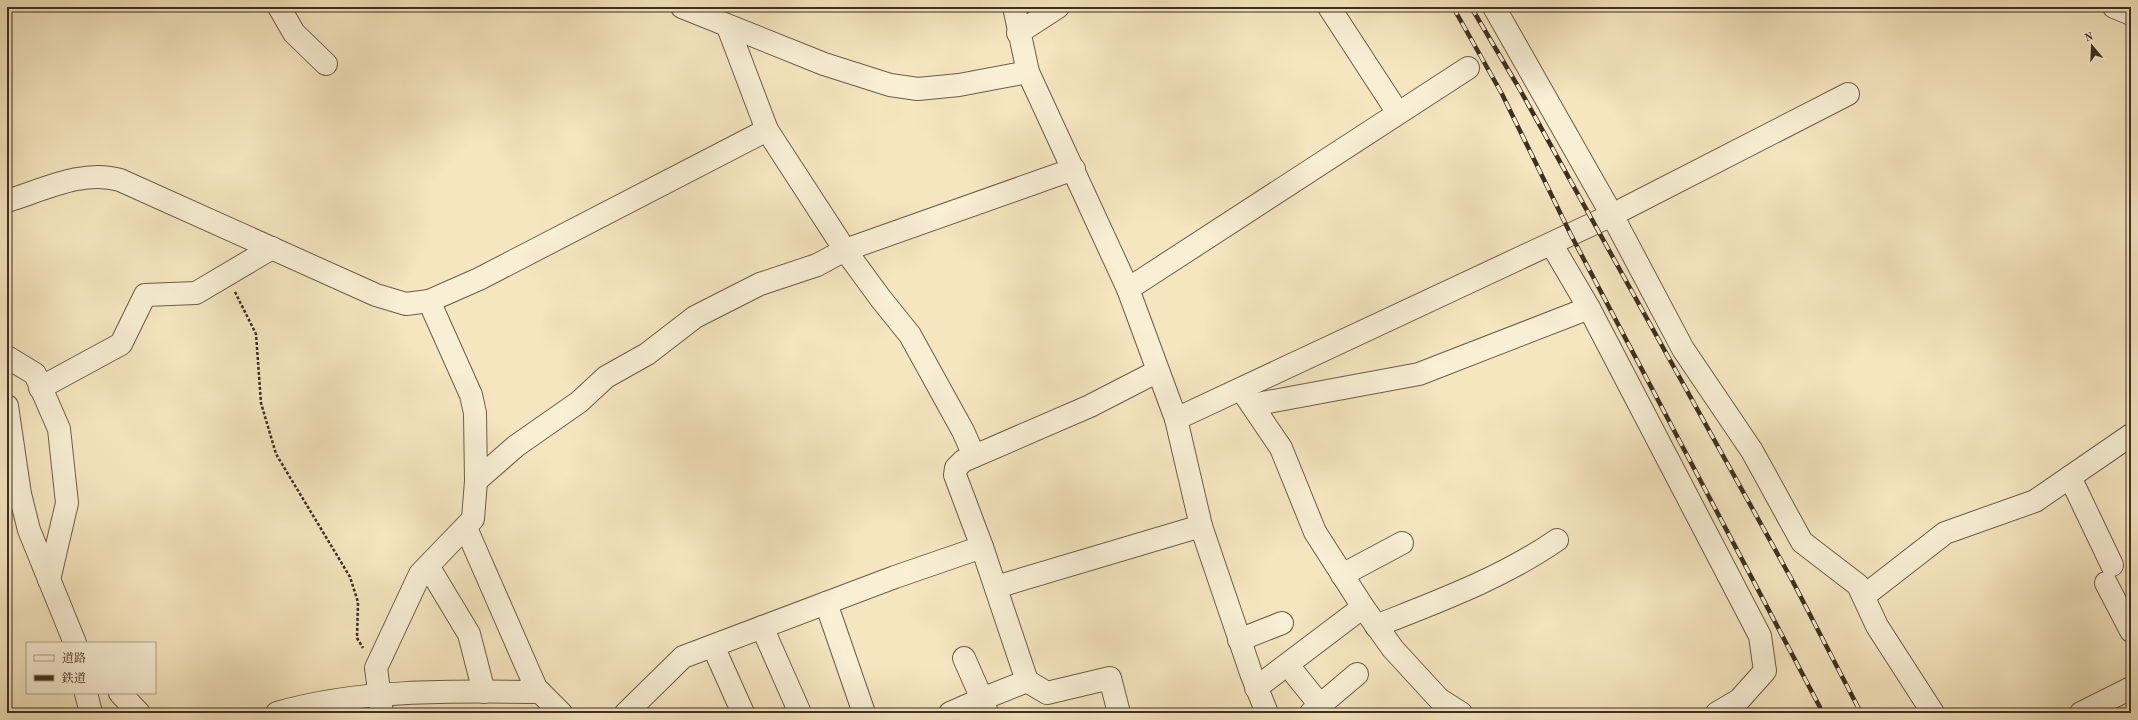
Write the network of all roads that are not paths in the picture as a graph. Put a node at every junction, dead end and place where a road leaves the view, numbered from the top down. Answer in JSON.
{"nodes":[{"id":1,"x":278,"y":7,"type":"edge"},
{"id":2,"x":1014,"y":7,"type":"edge"},
{"id":3,"x":1058,"y":7,"type":"edge"},
{"id":4,"x":1329,"y":7,"type":"edge"},
{"id":5,"x":1494,"y":7,"type":"edge"},
{"id":6,"x":2114,"y":7,"type":"edge"},
{"id":7,"x":688,"y":8,"type":"edge"},
{"id":8,"x":2131,"y":14,"type":"edge"},
{"id":9,"x":728,"y":27,"type":"junction"},
{"id":10,"x":1018,"y":33,"type":"junction"},
{"id":11,"x":326,"y":64,"type":"dead end"},
{"id":12,"x":1468,"y":68,"type":"dead end"},
{"id":13,"x":1028,"y":72,"type":"junction"},
{"id":14,"x":1848,"y":94,"type":"dead end"},
{"id":15,"x":1398,"y":113,"type":"junction"},
{"id":16,"x":767,"y":130,"type":"junction"},
{"id":17,"x":1074,"y":169,"type":"junction"},
{"id":18,"x":7,"y":201,"type":"edge"},
{"id":19,"x":1612,"y":216,"type":"junction"},
{"id":20,"x":1552,"y":245,"type":"junction"},
{"id":21,"x":272,"y":248,"type":"junction"},
{"id":22,"x":845,"y":250,"type":"junction"},
{"id":23,"x":1128,"y":289,"type":"junction"},
{"id":24,"x":429,"y":301,"type":"junction"},
{"id":25,"x":1589,"y":308,"type":"junction"},
{"id":26,"x":7,"y":357,"type":"edge"},
{"id":27,"x":1158,"y":371,"type":"junction"},
{"id":28,"x":40,"y":388,"type":"junction"},
{"id":29,"x":1247,"y":397,"type":"junction"},
{"id":30,"x":7,"y":406,"type":"edge"},
{"id":31,"x":1176,"y":419,"type":"junction"},
{"id":32,"x":2131,"y":435,"type":"edge"},
{"id":33,"x":974,"y":456,"type":"junction"},
{"id":34,"x":2070,"y":477,"type":"junction"},
{"id":35,"x":476,"y":481,"type":"junction"},
{"id":36,"x":14,"y":496,"type":"edge"},
{"id":37,"x":1201,"y":526,"type":"junction"},
{"id":38,"x":466,"y":528,"type":"junction"},
{"id":39,"x":1557,"y":540,"type":"dead end"},
{"id":40,"x":1402,"y":543,"type":"dead end"},
{"id":41,"x":982,"y":547,"type":"junction"},
{"id":42,"x":428,"y":566,"type":"junction"},
{"id":43,"x":1342,"y":575,"type":"junction"},
{"id":44,"x":49,"y":580,"type":"junction"},
{"id":45,"x":996,"y":588,"type":"junction"},
{"id":46,"x":1864,"y":596,"type":"junction"},
{"id":47,"x":826,"y":603,"type":"junction"},
{"id":48,"x":1363,"y":607,"type":"junction"},
{"id":49,"x":1282,"y":623,"type":"dead end"},
{"id":50,"x":1376,"y":626,"type":"junction"},
{"id":51,"x":762,"y":627,"type":"junction"},
{"id":52,"x":2131,"y":631,"type":"edge"},
{"id":53,"x":1239,"y":640,"type":"junction"},
{"id":54,"x":75,"y":642,"type":"edge"},
{"id":55,"x":713,"y":646,"type":"junction"},
{"id":56,"x":964,"y":658,"type":"dead end"},
{"id":57,"x":1295,"y":674,"type":"dead end"},
{"id":58,"x":1357,"y":674,"type":"dead end"},
{"id":59,"x":1027,"y":680,"type":"junction"},
{"id":60,"x":1256,"y":688,"type":"junction"},
{"id":61,"x":2131,"y":688,"type":"edge"},
{"id":62,"x":484,"y":692,"type":"junction"},
{"id":63,"x":540,"y":692,"type":"junction"},
{"id":64,"x":86,"y":694,"type":"edge"},
{"id":65,"x":121,"y":694,"type":"edge"},
{"id":66,"x":381,"y":705,"type":"edge"},
{"id":67,"x":984,"y":706,"type":"edge"},
{"id":68,"x":1316,"y":709,"type":"edge"},
{"id":69,"x":1730,"y":710,"type":"edge"},
{"id":70,"x":91,"y":713,"type":"edge"},
{"id":71,"x":139,"y":713,"type":"edge"},
{"id":72,"x":277,"y":713,"type":"edge"},
{"id":73,"x":561,"y":713,"type":"edge"},
{"id":74,"x":626,"y":713,"type":"edge"},
{"id":75,"x":743,"y":713,"type":"edge"},
{"id":76,"x":800,"y":713,"type":"edge"},
{"id":77,"x":864,"y":713,"type":"edge"},
{"id":78,"x":950,"y":713,"type":"edge"},
{"id":79,"x":1119,"y":713,"type":"edge"},
{"id":80,"x":1267,"y":713,"type":"edge"},
{"id":81,"x":1460,"y":713,"type":"edge"},
{"id":82,"x":1933,"y":713,"type":"edge"},
{"id":83,"x":2081,"y":713,"type":"edge"}],
"edges":[{"from":1,"to":11,"type":"street"},
{"from":2,"to":10,"type":"street"},
{"from":3,"to":10,"type":"street"},
{"from":4,"to":15,"type":"street"},
{"from":5,"to":19,"type":"street"},
{"from":6,"to":8,"type":"street"},
{"from":7,"to":9,"type":"street"},
{"from":9,"to":13,"type":"street"},
{"from":9,"to":16,"type":"street"},
{"from":10,"to":13,"type":"street"},
{"from":12,"to":15,"type":"street"},
{"from":13,"to":17,"type":"street"},
{"from":14,"to":19,"type":"street"},
{"from":15,"to":23,"type":"street"},
{"from":16,"to":22,"type":"street"},
{"from":16,"to":24,"type":"street"},
{"from":17,"to":22,"type":"street"},
{"from":17,"to":23,"type":"street"},
{"from":18,"to":21,"type":"street"},
{"from":19,"to":20,"type":"street"},
{"from":19,"to":46,"type":"street"},
{"from":20,"to":25,"type":"street"},
{"from":20,"to":29,"type":"street"},
{"from":21,"to":24,"type":"street"},
{"from":21,"to":28,"type":"street"},
{"from":22,"to":33,"type":"street"},
{"from":22,"to":35,"type":"street"},
{"from":23,"to":27,"type":"street"},
{"from":24,"to":35,"type":"street"},
{"from":25,"to":29,"type":"street"},
{"from":25,"to":69,"type":"street"},
{"from":26,"to":28,"type":"street"},
{"from":27,"to":31,"type":"street"},
{"from":27,"to":33,"type":"street"},
{"from":28,"to":44,"type":"street"},
{"from":29,"to":31,"type":"street"},
{"from":29,"to":43,"type":"street"},
{"from":30,"to":36,"type":"street"},
{"from":31,"to":37,"type":"street"},
{"from":32,"to":34,"type":"street"},
{"from":33,"to":41,"type":"street"},
{"from":34,"to":46,"type":"street"},
{"from":34,"to":52,"type":"street"},
{"from":35,"to":38,"type":"street"},
{"from":36,"to":44,"type":"street"},
{"from":37,"to":45,"type":"street"},
{"from":37,"to":53,"type":"street"},
{"from":38,"to":42,"type":"street"},
{"from":38,"to":63,"type":"street"},
{"from":39,"to":50,"type":"street"},
{"from":40,"to":43,"type":"street"},
{"from":41,"to":45,"type":"street"},
{"from":41,"to":47,"type":"street"},
{"from":42,"to":62,"type":"street"},
{"from":42,"to":66,"type":"street"},
{"from":43,"to":48,"type":"street"},
{"from":44,"to":54,"type":"street"},
{"from":45,"to":59,"type":"street"},
{"from":46,"to":82,"type":"street"},
{"from":47,"to":51,"type":"street"},
{"from":47,"to":77,"type":"street"},
{"from":48,"to":50,"type":"street"},
{"from":48,"to":60,"type":"street"},
{"from":49,"to":53,"type":"street"},
{"from":50,"to":81,"type":"street"},
{"from":51,"to":55,"type":"street"},
{"from":51,"to":76,"type":"street"},
{"from":53,"to":60,"type":"street"},
{"from":55,"to":74,"type":"street"},
{"from":55,"to":75,"type":"street"},
{"from":56,"to":67,"type":"street"},
{"from":57,"to":68,"type":"street"},
{"from":58,"to":68,"type":"street"},
{"from":59,"to":67,"type":"street"},
{"from":59,"to":79,"type":"street"},
{"from":60,"to":80,"type":"street"},
{"from":61,"to":83,"type":"street"},
{"from":62,"to":63,"type":"street"},
{"from":62,"to":66,"type":"street"},
{"from":63,"to":73,"type":"street"},
{"from":64,"to":70,"type":"street"},
{"from":65,"to":71,"type":"street"},
{"from":66,"to":72,"type":"street"},
{"from":67,"to":78,"type":"street"}]}
